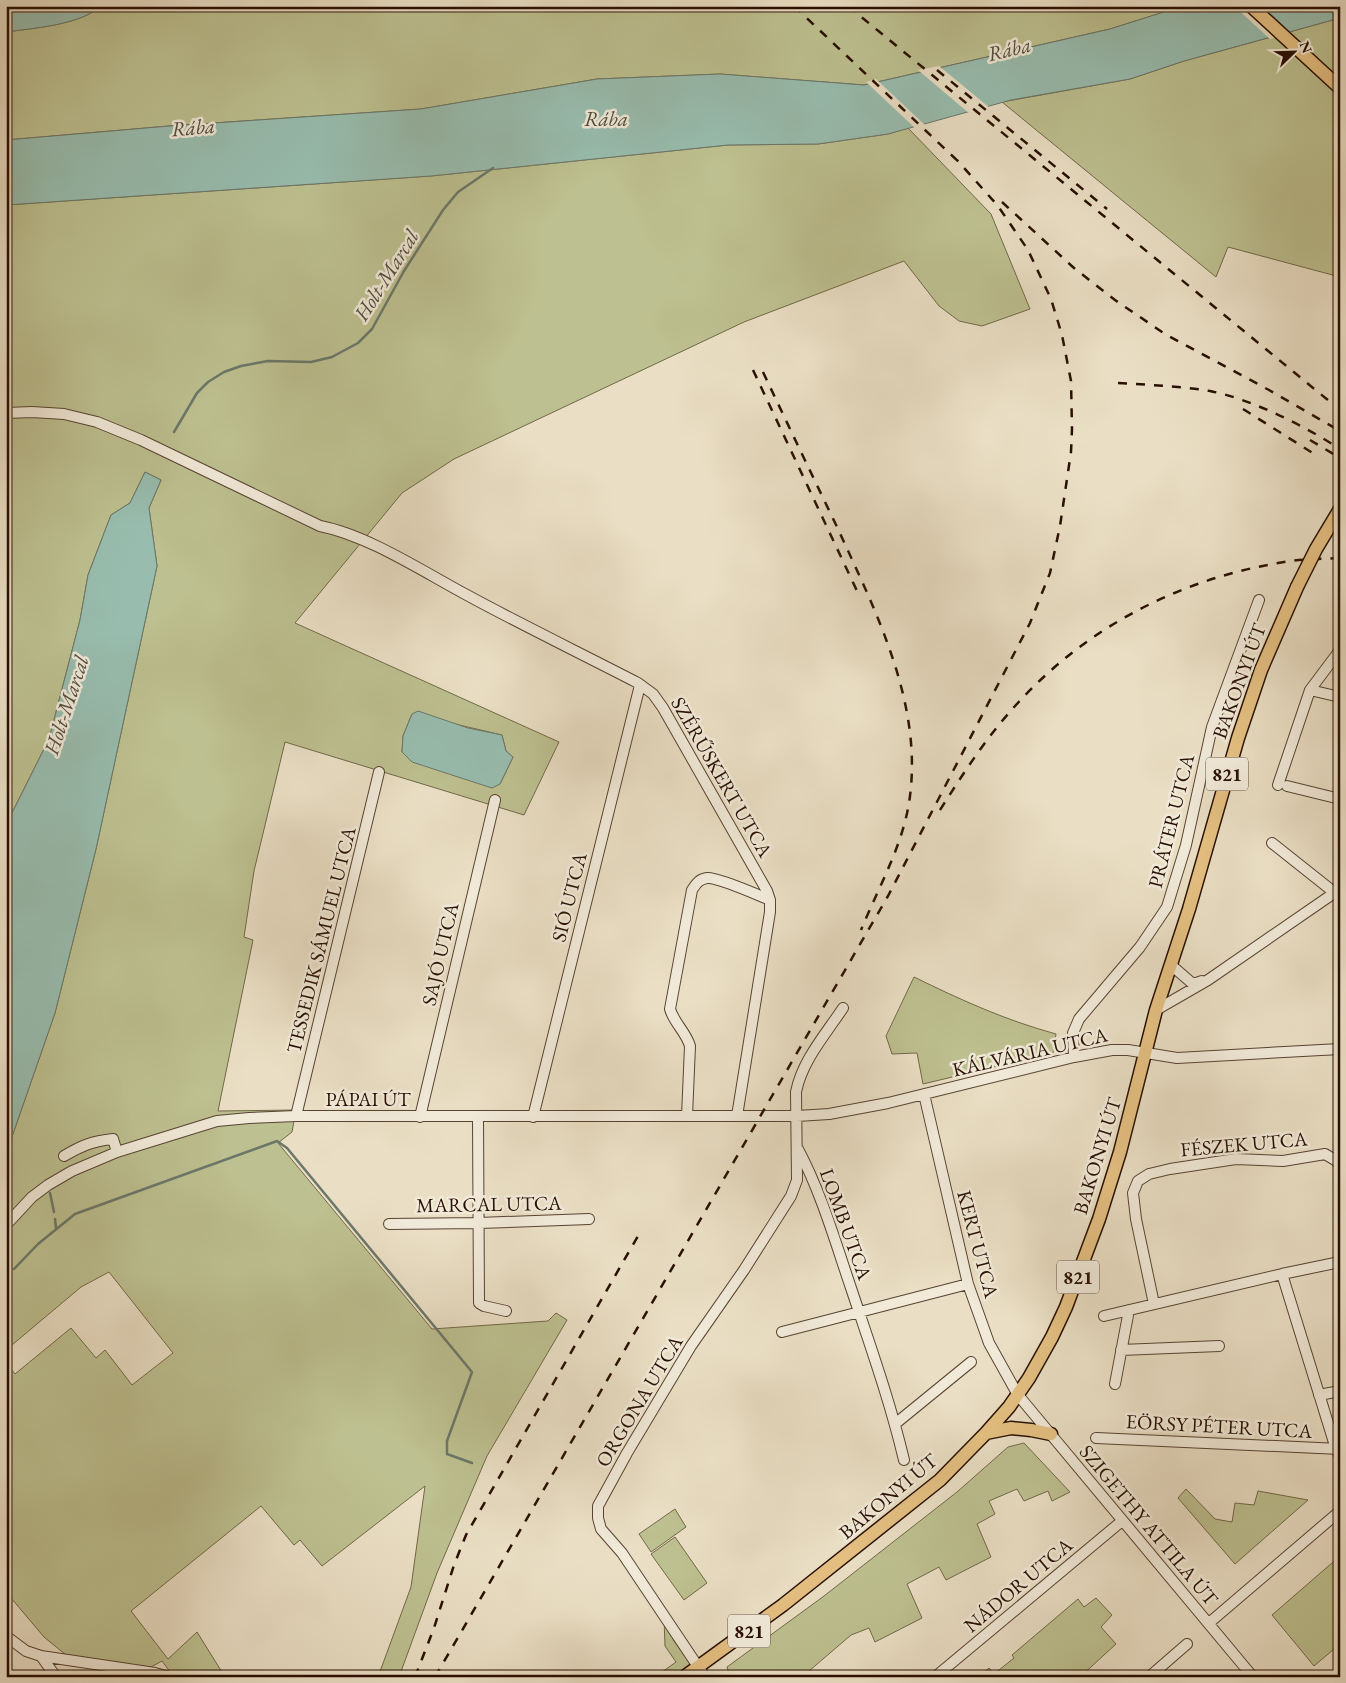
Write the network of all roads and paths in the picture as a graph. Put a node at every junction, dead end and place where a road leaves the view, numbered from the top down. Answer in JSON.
{"nodes":[{"id":1,"x":1251,"y":6,"type":"edge"},
{"id":2,"x":1340,"y":88,"type":"edge"},
{"id":3,"x":6,"y":413,"type":"edge"},
{"id":4,"x":1340,"y":509,"type":"edge"},
{"id":5,"x":1259,"y":600,"type":"dead end"},
{"id":6,"x":1340,"y":650,"type":"edge"},
{"id":7,"x":640,"y":685,"type":"junction"},
{"id":8,"x":1310,"y":690,"type":"junction"},
{"id":9,"x":1340,"y":697,"type":"edge"},
{"id":10,"x":379,"y":772,"type":"dead end"},
{"id":11,"x":1340,"y":799,"type":"edge"},
{"id":12,"x":495,"y":800,"type":"dead end"},
{"id":13,"x":1272,"y":843,"type":"dead end"},
{"id":14,"x":1337,"y":891,"type":"edge"},
{"id":15,"x":770,"y":900,"type":"junction"},
{"id":16,"x":1172,"y":965,"type":"junction"},
{"id":17,"x":1208,"y":980,"type":"junction"},
{"id":18,"x":843,"y":1008,"type":"dead end"},
{"id":19,"x":1156,"y":1010,"type":"junction"},
{"id":20,"x":1340,"y":1049,"type":"edge"},
{"id":21,"x":1145,"y":1052,"type":"junction"},
{"id":22,"x":1074,"y":1057,"type":"junction"},
{"id":23,"x":924,"y":1094,"type":"junction"},
{"id":24,"x":296,"y":1116,"type":"junction"},
{"id":25,"x":687,"y":1116,"type":"junction"},
{"id":26,"x":736,"y":1116,"type":"junction"},
{"id":27,"x":797,"y":1116,"type":"junction"},
{"id":28,"x":420,"y":1117,"type":"junction"},
{"id":29,"x":533,"y":1117,"type":"junction"},
{"id":30,"x":760,"y":1117,"type":"joint"},
{"id":31,"x":478,"y":1118,"type":"junction"},
{"id":32,"x":797,"y":1148,"type":"junction"},
{"id":33,"x":117,"y":1152,"type":"junction"},
{"id":34,"x":64,"y":1156,"type":"dead end"},
{"id":35,"x":1340,"y":1165,"type":"edge"},
{"id":36,"x":589,"y":1219,"type":"dead end"},
{"id":37,"x":479,"y":1223,"type":"junction"},
{"id":38,"x":389,"y":1224,"type":"dead end"},
{"id":39,"x":6,"y":1226,"type":"edge"},
{"id":40,"x":1340,"y":1262,"type":"edge"},
{"id":41,"x":1282,"y":1274,"type":"junction"},
{"id":42,"x":968,"y":1284,"type":"junction"},
{"id":43,"x":1154,"y":1304,"type":"junction"},
{"id":44,"x":1129,"y":1310,"type":"junction"},
{"id":45,"x":506,"y":1312,"type":"dead end"},
{"id":46,"x":859,"y":1312,"type":"junction"},
{"id":47,"x":1104,"y":1316,"type":"dead end"},
{"id":48,"x":782,"y":1332,"type":"dead end"},
{"id":49,"x":1219,"y":1346,"type":"dead end"},
{"id":50,"x":1121,"y":1350,"type":"junction"},
{"id":51,"x":971,"y":1362,"type":"dead end"},
{"id":52,"x":1115,"y":1384,"type":"dead end"},
{"id":53,"x":1340,"y":1391,"type":"edge"},
{"id":54,"x":1018,"y":1395,"type":"junction"},
{"id":55,"x":1319,"y":1395,"type":"junction"},
{"id":56,"x":895,"y":1424,"type":"junction"},
{"id":57,"x":986,"y":1433,"type":"junction"},
{"id":58,"x":1051,"y":1434,"type":"junction"},
{"id":59,"x":1096,"y":1438,"type":"dead end"},
{"id":60,"x":1338,"y":1452,"type":"edge"},
{"id":61,"x":904,"y":1460,"type":"dead end"},
{"id":62,"x":1340,"y":1511,"type":"edge"},
{"id":63,"x":1122,"y":1520,"type":"junction"},
{"id":64,"x":1209,"y":1623,"type":"junction"},
{"id":65,"x":6,"y":1636,"type":"edge"},
{"id":66,"x":1188,"y":1644,"type":"dead end"},
{"id":67,"x":41,"y":1656,"type":"junction"},
{"id":68,"x":701,"y":1672,"type":"edge"},
{"id":69,"x":56,"y":1677,"type":"edge"},
{"id":70,"x":168,"y":1677,"type":"edge"},
{"id":71,"x":684,"y":1677,"type":"edge"},
{"id":72,"x":935,"y":1677,"type":"edge"},
{"id":73,"x":1149,"y":1677,"type":"edge"},
{"id":74,"x":1254,"y":1677,"type":"edge"}],
"edges":[{"from":1,"to":2,"type":"main road"},
{"from":3,"to":7,"type":"street","name":"SZÉRŰSKERT UTCA"},
{"from":4,"to":16,"type":"main road","name":"BAKONYI ÚT","number":"821","bridge":true},
{"from":5,"to":22,"type":"street","name":"PRÁTER UTCA"},
{"from":6,"to":8,"type":"street"},
{"from":7,"to":15,"type":"street","name":"SZÉRŰSKERT UTCA"},
{"from":7,"to":29,"type":"street","name":"SIÓ UTCA"},
{"from":8,"to":9,"type":"street"},
{"from":8,"to":11,"type":"street"},
{"from":10,"to":24,"type":"street","name":"TESSEDIK SÁMUEL UTCA"},
{"from":12,"to":28,"type":"street","name":"SAJÓ UTCA"},
{"from":13,"to":14,"type":"street"},
{"from":14,"to":17,"type":"street"},
{"from":15,"to":25,"type":"street"},
{"from":15,"to":26,"type":"street"},
{"from":16,"to":17,"type":"street"},
{"from":16,"to":19,"type":"main road","name":"BAKONYI ÚT","number":"821"},
{"from":17,"to":19,"type":"street"},
{"from":18,"to":27,"type":"street","name":"LOMB UTCA"},
{"from":19,"to":21,"type":"main road","name":"BAKONYI ÚT","number":"821"},
{"from":20,"to":21,"type":"street","name":"KÁLVÁRIA UTCA"},
{"from":21,"to":22,"type":"street","name":"KÁLVÁRIA UTCA"},
{"from":21,"to":54,"type":"main road","name":"BAKONYI ÚT","number":"821"},
{"from":22,"to":23,"type":"street","name":"KÁLVÁRIA UTCA"},
{"from":23,"to":27,"type":"street","name":"KÁLVÁRIA UTCA"},
{"from":23,"to":42,"type":"street","name":"KERT UTCA"},
{"from":24,"to":28,"type":"street","name":"PÁPAI ÚT"},
{"from":24,"to":33,"type":"street","name":"PÁPAI ÚT"},
{"from":25,"to":26,"type":"street","name":"PÁPAI ÚT"},
{"from":25,"to":29,"type":"street","name":"PÁPAI ÚT"},
{"from":26,"to":30,"type":"street","name":"PÁPAI ÚT"},
{"from":27,"to":30,"type":"street","name":"KÁLVÁRIA UTCA"},
{"from":27,"to":32,"type":"street","name":"LOMB UTCA"},
{"from":28,"to":31,"type":"street","name":"PÁPAI ÚT"},
{"from":29,"to":31,"type":"street","name":"PÁPAI ÚT"},
{"from":31,"to":37,"type":"street"},
{"from":32,"to":46,"type":"street","name":"LOMB UTCA"},
{"from":32,"to":68,"type":"street","name":"ORGONA UTCA"},
{"from":33,"to":34,"type":"street"},
{"from":33,"to":39,"type":"street","name":"PÁPAI ÚT"},
{"from":35,"to":43,"type":"street","name":"FÉSZEK UTCA"},
{"from":36,"to":37,"type":"street","name":"MARCAL UTCA"},
{"from":37,"to":38,"type":"street","name":"MARCAL UTCA"},
{"from":37,"to":45,"type":"street"},
{"from":40,"to":41,"type":"street"},
{"from":41,"to":43,"type":"street"},
{"from":41,"to":55,"type":"street"},
{"from":42,"to":46,"type":"street"},
{"from":42,"to":54,"type":"street","name":"KERT UTCA"},
{"from":43,"to":44,"type":"street"},
{"from":44,"to":47,"type":"street"},
{"from":44,"to":50,"type":"street"},
{"from":46,"to":48,"type":"street"},
{"from":46,"to":56,"type":"street","name":"LOMB UTCA"},
{"from":49,"to":50,"type":"street"},
{"from":50,"to":52,"type":"street"},
{"from":51,"to":56,"type":"street"},
{"from":53,"to":55,"type":"street"},
{"from":54,"to":57,"type":"main road","name":"BAKONYI ÚT","number":"821"},
{"from":54,"to":58,"type":"street","name":"SZIGETHY ATTILA ÚT"},
{"from":55,"to":60,"type":"street"},
{"from":56,"to":61,"type":"street","name":"LOMB UTCA"},
{"from":57,"to":58,"type":"main road"},
{"from":57,"to":68,"type":"main road","name":"BAKONYI ÚT","number":"821"},
{"from":58,"to":63,"type":"street","name":"SZIGETHY ATTILA ÚT"},
{"from":59,"to":60,"type":"street","name":"EÖRSY PÉTER UTCA"},
{"from":62,"to":64,"type":"street"},
{"from":63,"to":64,"type":"street","name":"SZIGETHY ATTILA ÚT"},
{"from":63,"to":72,"type":"street","name":"NÁDOR UTCA"},
{"from":64,"to":74,"type":"street","name":"SZIGETHY ATTILA ÚT"},
{"from":65,"to":67,"type":"street"},
{"from":66,"to":73,"type":"street"},
{"from":67,"to":69,"type":"street"},
{"from":67,"to":70,"type":"street"},
{"from":68,"to":71,"type":"main road","name":"BAKONYI ÚT","number":"821"}]}
